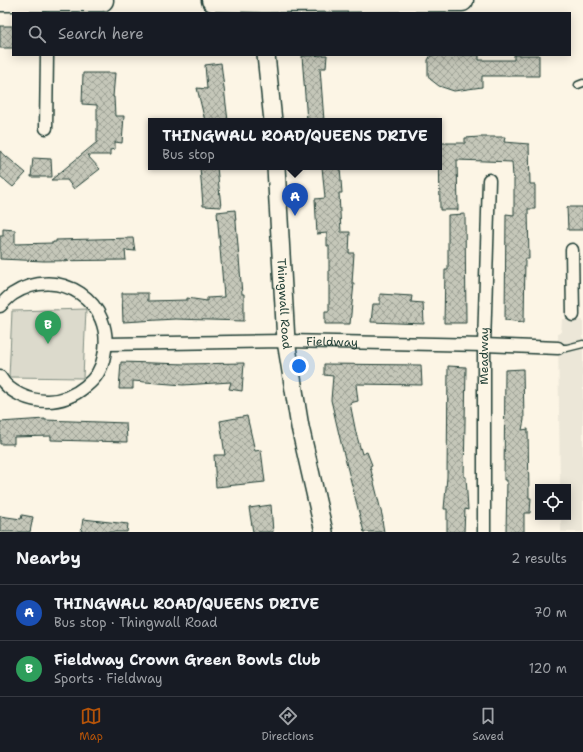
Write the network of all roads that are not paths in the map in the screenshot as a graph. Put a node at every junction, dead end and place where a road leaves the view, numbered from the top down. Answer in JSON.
{"nodes":[{"id":1,"x":0,"y":0,"type":"edge"},
{"id":2,"x":102,"y":0,"type":"edge"},
{"id":3,"x":213,"y":0,"type":"edge"},
{"id":4,"x":462,"y":0,"type":"edge"},
{"id":5,"x":263,"y":5,"type":"edge"},
{"id":6,"x":48,"y":7,"type":"edge"},
{"id":7,"x":47,"y":56,"type":"edge"},
{"id":8,"x":266,"y":56,"type":"edge"},
{"id":9,"x":273,"y":118,"type":"edge"},
{"id":10,"x":46,"y":128,"type":"dead end"},
{"id":11,"x":276,"y":170,"type":"edge"},
{"id":12,"x":489,"y":180,"type":"dead end"},
{"id":13,"x":572,"y":250,"type":"dead end"},
{"id":14,"x":578,"y":263,"type":"edge"},
{"id":15,"x":0,"y":306,"type":"edge"},
{"id":16,"x":573,"y":315,"type":"dead end"},
{"id":17,"x":286,"y":340,"type":"junction"},
{"id":18,"x":107,"y":344,"type":"junction"},
{"id":19,"x":484,"y":344,"type":"junction"},
{"id":20,"x":583,"y":344,"type":"edge"},
{"id":21,"x":558,"y":348,"type":"joint"},
{"id":22,"x":0,"y":377,"type":"edge"},
{"id":23,"x":324,"y":532,"type":"edge"},
{"id":24,"x":484,"y":532,"type":"edge"}],
"edges":[{"from":1,"to":6,"type":"highway"},
{"from":2,"to":6,"type":"highway"},
{"from":3,"to":5,"type":"highway"},
{"from":4,"to":5,"type":"highway"},
{"from":7,"to":10,"type":"street"},
{"from":8,"to":9,"type":"street"},
{"from":11,"to":17,"type":"street","name":"Thingwall Road"},
{"from":12,"to":19,"type":"street","name":"Meadway"},
{"from":13,"to":14,"type":"street"},
{"from":14,"to":16,"type":"street"},
{"from":15,"to":18,"type":"street"},
{"from":17,"to":18,"type":"street","name":"Fieldway"},
{"from":17,"to":19,"type":"street","name":"Fieldway"},
{"from":17,"to":23,"type":"street","name":"Thingwall Road"},
{"from":18,"to":22,"type":"street"},
{"from":19,"to":21,"type":"street","name":"Fieldway"},
{"from":19,"to":24,"type":"street","name":"Meadway"},
{"from":20,"to":21,"type":"lane"}]}
